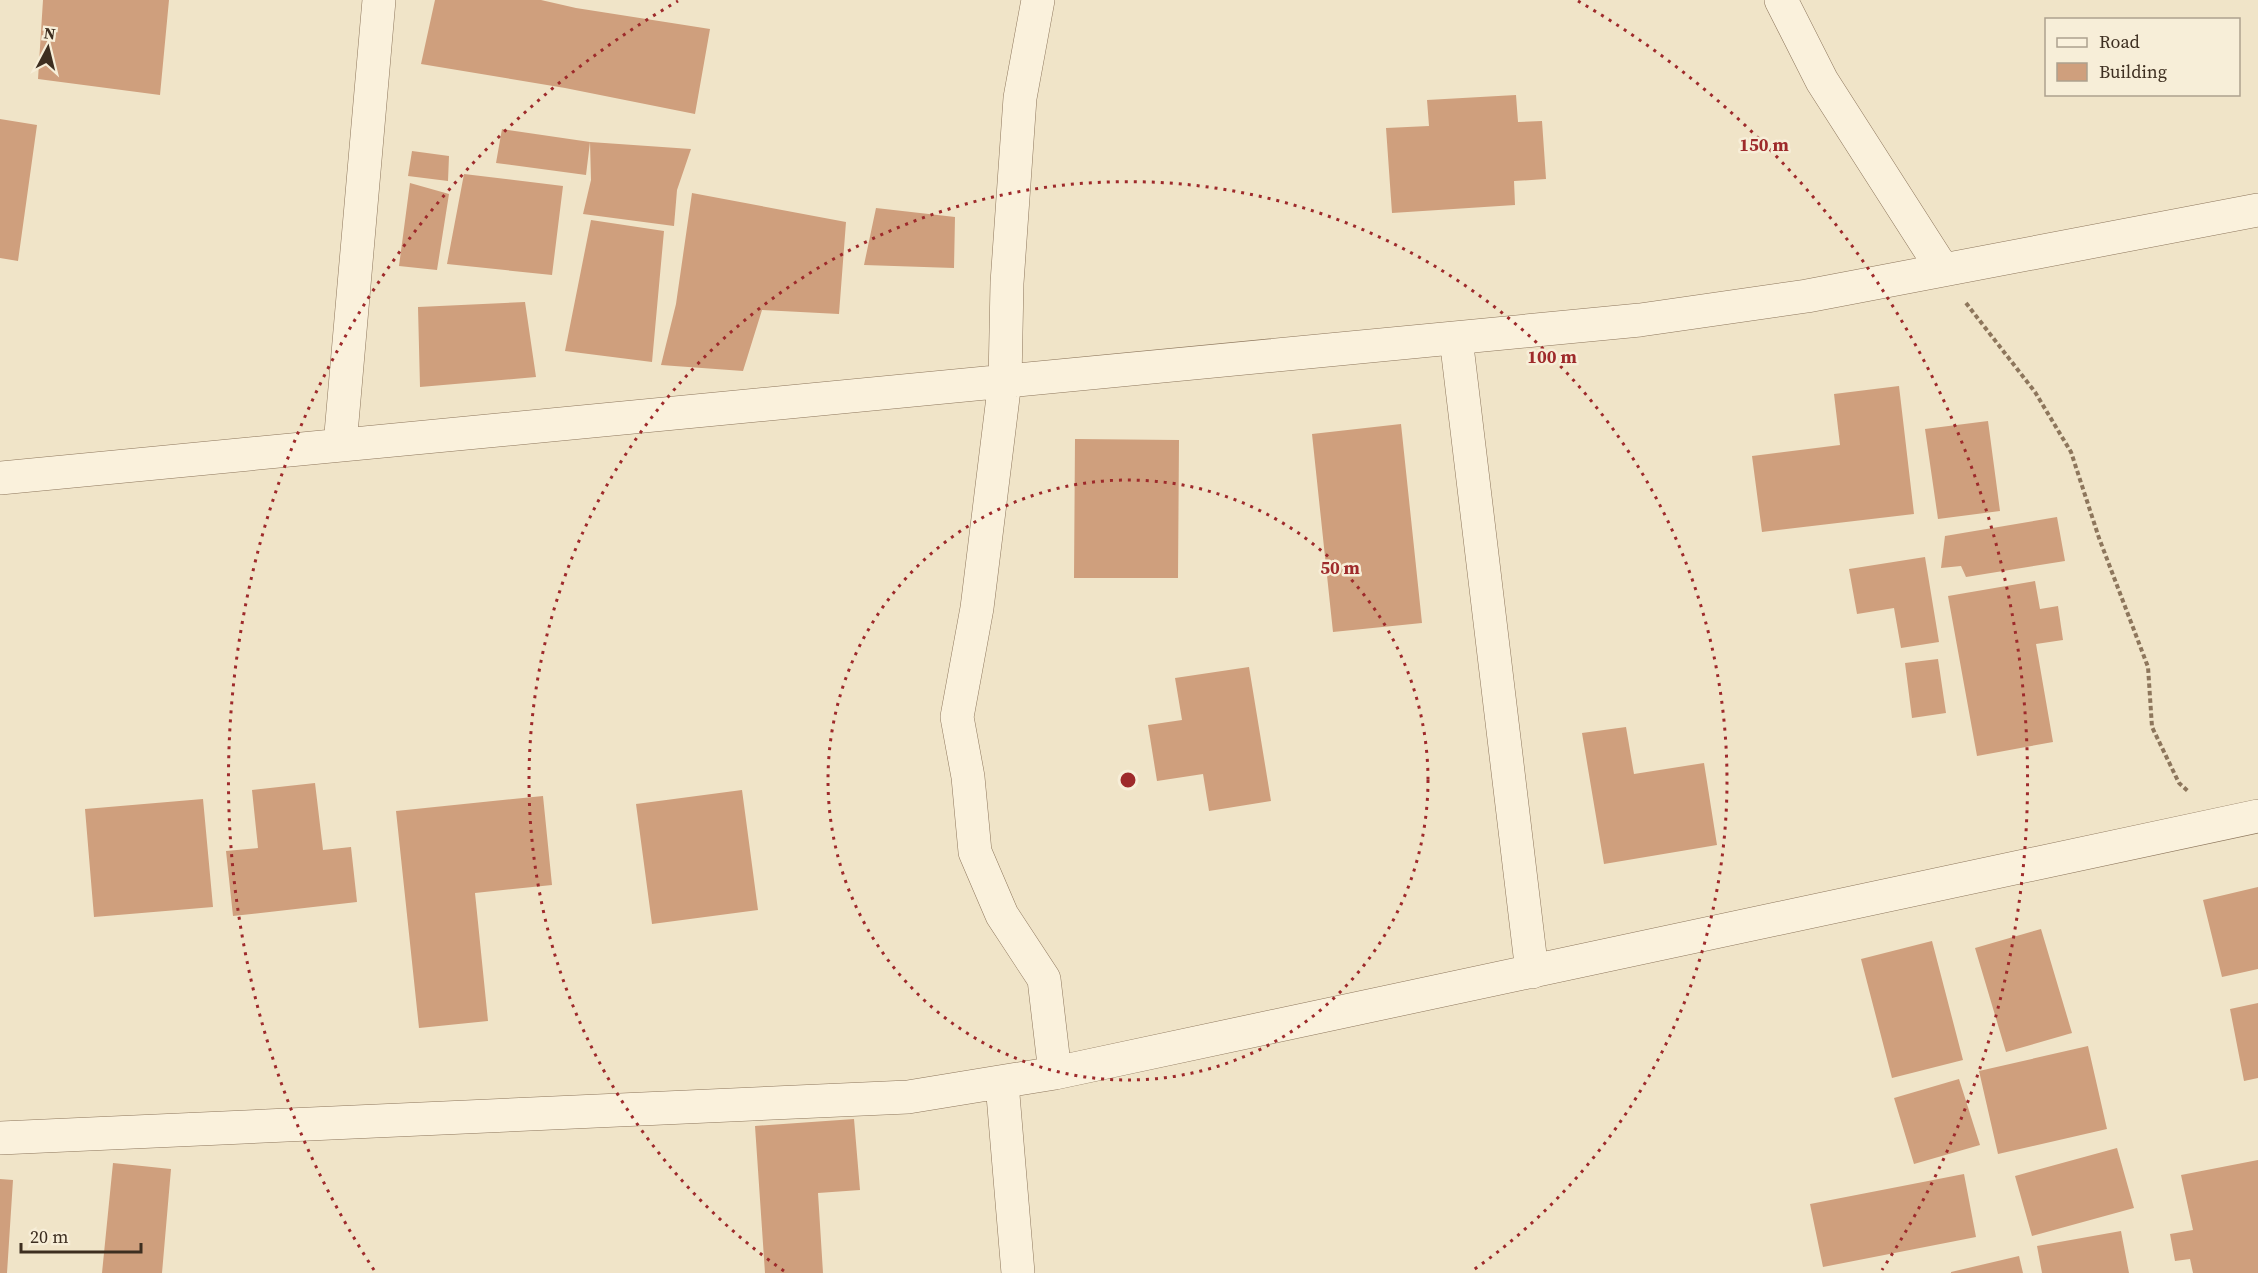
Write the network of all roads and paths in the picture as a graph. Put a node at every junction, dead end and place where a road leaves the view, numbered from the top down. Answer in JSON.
{"nodes":[{"id":1,"x":379,"y":0,"type":"edge"},
{"id":2,"x":1038,"y":0,"type":"edge"},
{"id":3,"x":1781,"y":0,"type":"edge"},
{"id":4,"x":2258,"y":210,"type":"edge"},
{"id":5,"x":1943,"y":270,"type":"junction"},
{"id":6,"x":1456,"y":338,"type":"junction"},
{"id":7,"x":1005,"y":381,"type":"junction"},
{"id":8,"x":340,"y":445,"type":"junction"},
{"id":9,"x":0,"y":478,"type":"edge"},
{"id":10,"x":2258,"y":816,"type":"edge"},
{"id":11,"x":2222,"y":824,"type":"junction"},
{"id":12,"x":1532,"y":972,"type":"junction"},
{"id":13,"x":1055,"y":1073,"type":"junction"},
{"id":14,"x":1002,"y":1083,"type":"junction"},
{"id":15,"x":0,"y":1138,"type":"edge"},
{"id":16,"x":1018,"y":1273,"type":"edge"}],
"edges":[{"from":1,"to":8,"type":"street"},
{"from":2,"to":7,"type":"street"},
{"from":3,"to":5,"type":"street"},
{"from":4,"to":5,"type":"street"},
{"from":5,"to":6,"type":"street"},
{"from":5,"to":11,"type":"path"},
{"from":6,"to":7,"type":"street"},
{"from":6,"to":12,"type":"street"},
{"from":7,"to":8,"type":"street"},
{"from":7,"to":13,"type":"street"},
{"from":8,"to":9,"type":"street"},
{"from":10,"to":11,"type":"street"},
{"from":11,"to":12,"type":"street"},
{"from":12,"to":13,"type":"street"},
{"from":13,"to":14,"type":"street"},
{"from":14,"to":15,"type":"street"},
{"from":14,"to":16,"type":"street"}]}
